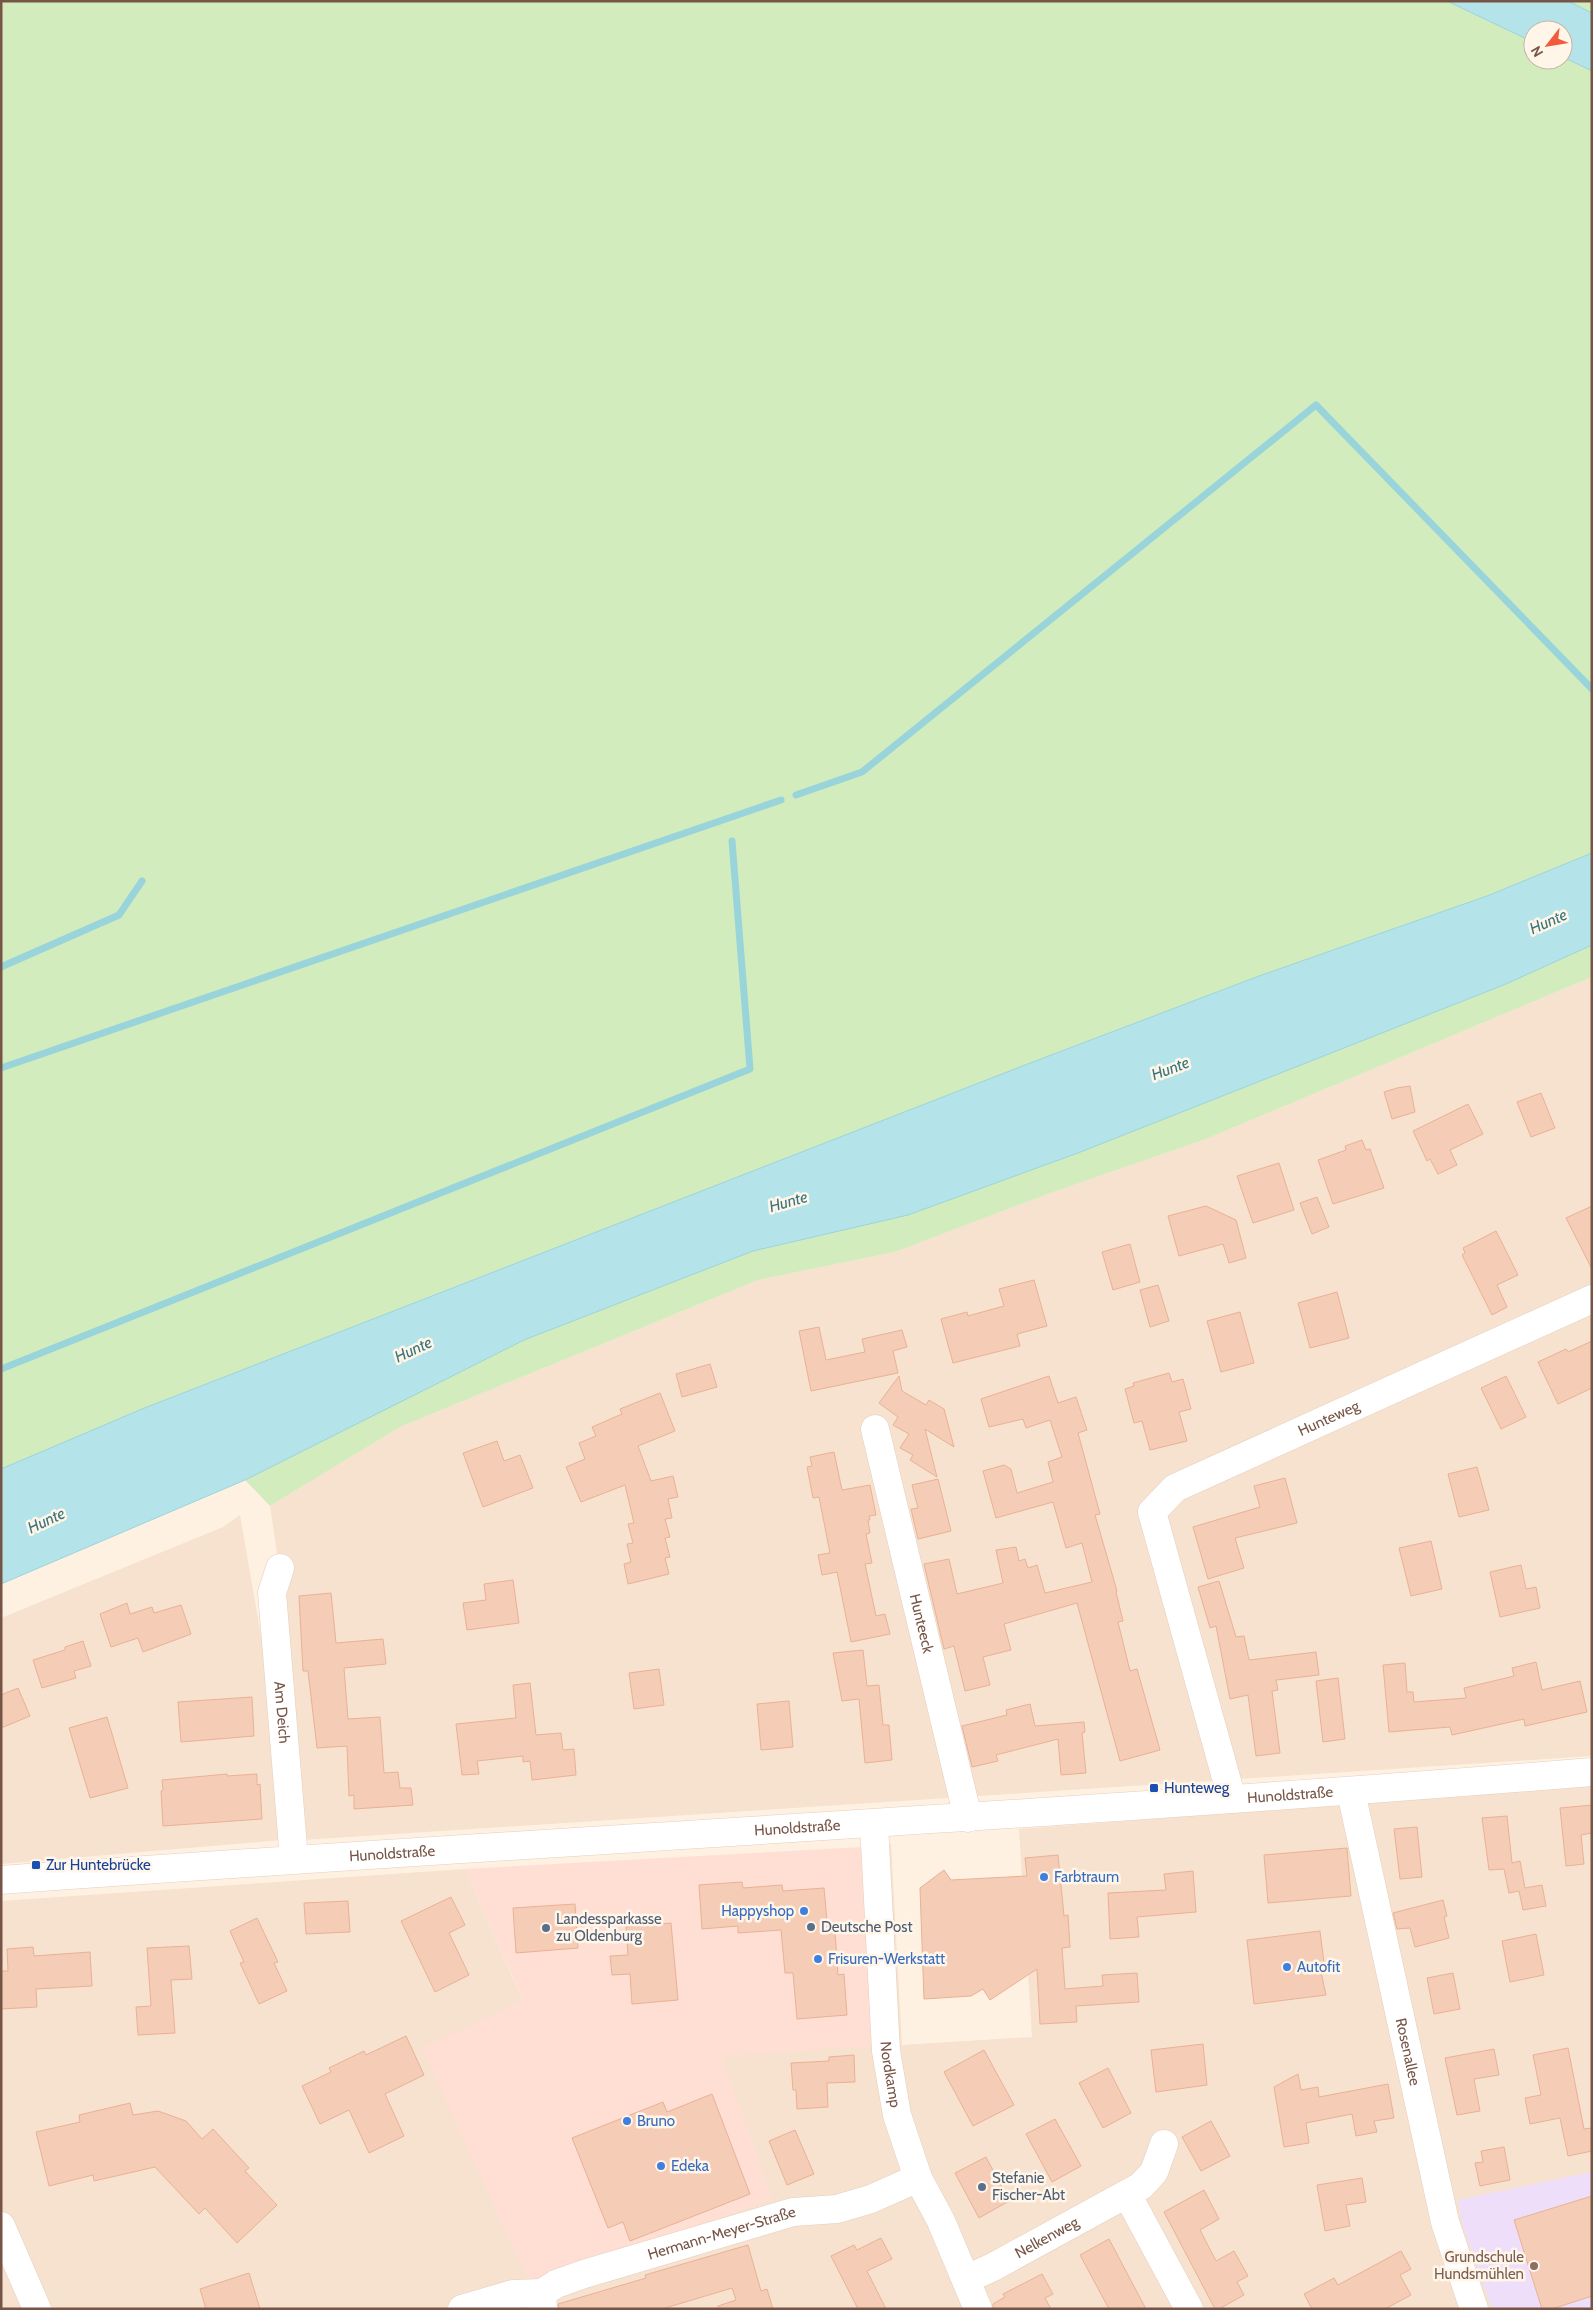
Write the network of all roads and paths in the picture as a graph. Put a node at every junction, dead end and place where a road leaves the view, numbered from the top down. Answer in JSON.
{"nodes":[{"id":1,"x":1592,"y":1299,"type":"edge"},
{"id":2,"x":875,"y":1429,"type":"dead end"},
{"id":3,"x":280,"y":1568,"type":"dead end"},
{"id":4,"x":1592,"y":1772,"type":"edge"},
{"id":5,"x":1351,"y":1792,"type":"junction"},
{"id":6,"x":1232,"y":1799,"type":"junction"},
{"id":7,"x":968,"y":1818,"type":"junction"},
{"id":8,"x":874,"y":1824,"type":"junction"},
{"id":9,"x":294,"y":1859,"type":"junction"},
{"id":10,"x":3,"y":1876,"type":"edge"},
{"id":11,"x":1164,"y":2144,"type":"dead end"},
{"id":12,"x":918,"y":2178,"type":"junction"},
{"id":13,"x":1127,"y":2194,"type":"junction"},
{"id":14,"x":1,"y":2226,"type":"edge"},
{"id":15,"x":967,"y":2279,"type":"junction"},
{"id":16,"x":542,"y":2301,"type":"edge"},
{"id":17,"x":37,"y":2309,"type":"edge"},
{"id":18,"x":462,"y":2309,"type":"edge"},
{"id":19,"x":978,"y":2309,"type":"edge"},
{"id":20,"x":1188,"y":2309,"type":"edge"},
{"id":21,"x":1474,"y":2309,"type":"edge"}],
"edges":[{"from":1,"to":6,"type":"street","name":"Hunteweg"},
{"from":2,"to":7,"type":"street","name":"Hunteeck"},
{"from":3,"to":9,"type":"street","name":"Am Deich"},
{"from":4,"to":5,"type":"street","name":"Hunoldstraße"},
{"from":5,"to":6,"type":"street","name":"Hunoldstraße"},
{"from":5,"to":21,"type":"street","name":"Rosenallee"},
{"from":6,"to":7,"type":"street","name":"Hunoldstraße"},
{"from":7,"to":8,"type":"street","name":"Hunoldstraße"},
{"from":8,"to":9,"type":"street","name":"Hunoldstraße"},
{"from":8,"to":12,"type":"street","name":"Nordkamp"},
{"from":9,"to":10,"type":"street","name":"Hunoldstraße"},
{"from":11,"to":13,"type":"street","name":"Nelkenweg"},
{"from":12,"to":15,"type":"street","name":"Nordkamp"},
{"from":12,"to":16,"type":"street","name":"Hermann-Meyer-Straße"},
{"from":13,"to":15,"type":"street","name":"Nelkenweg"},
{"from":13,"to":20,"type":"street"},
{"from":14,"to":17,"type":"street"},
{"from":15,"to":19,"type":"street","name":"Nordkamp"},
{"from":16,"to":18,"type":"street"}]}
